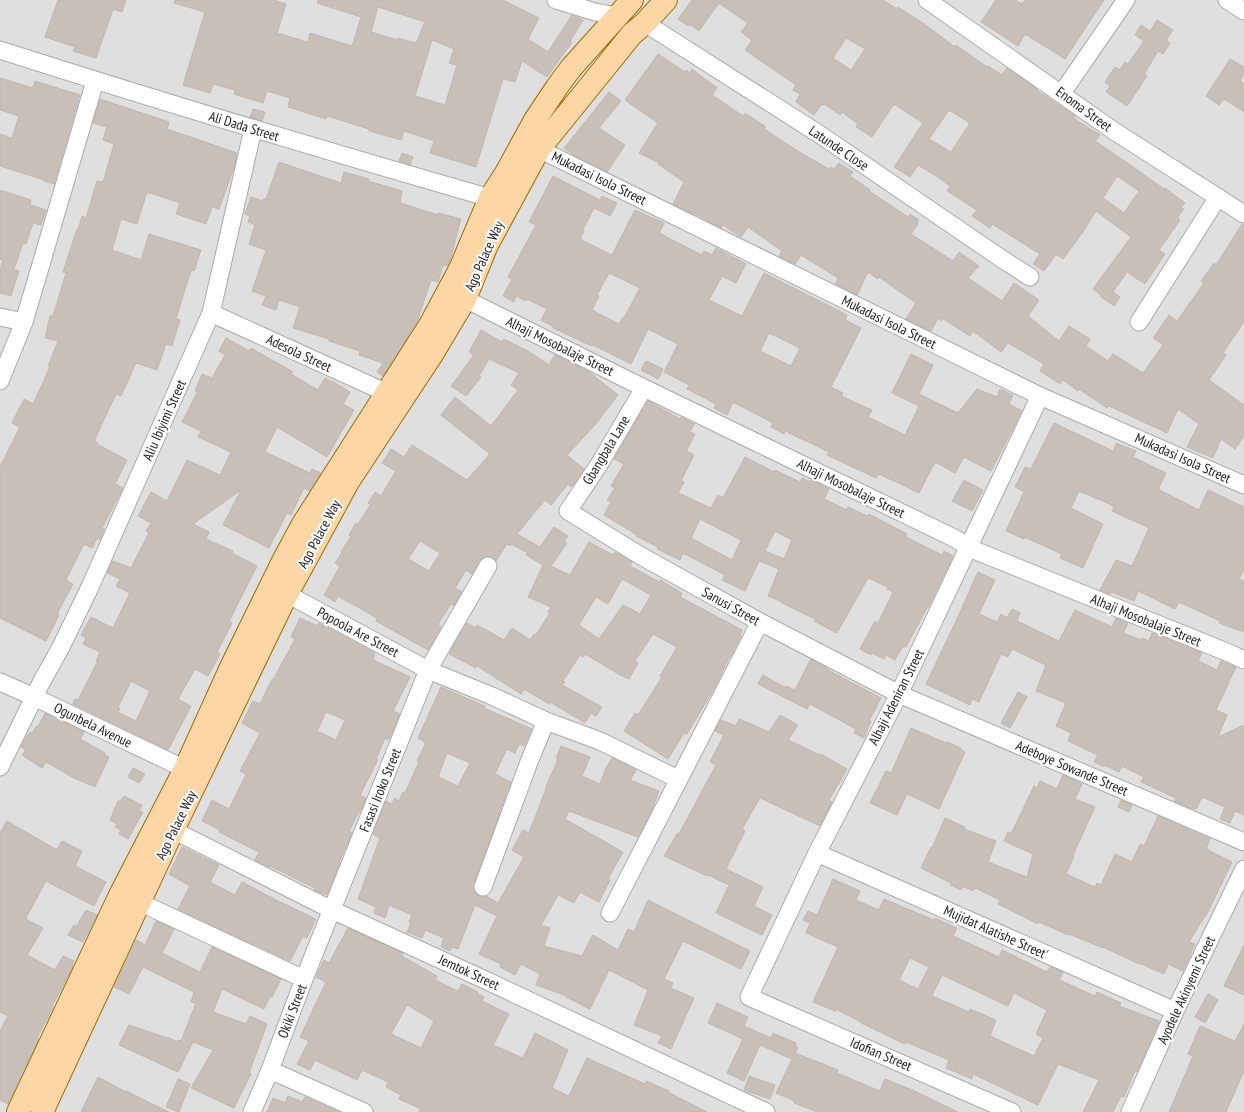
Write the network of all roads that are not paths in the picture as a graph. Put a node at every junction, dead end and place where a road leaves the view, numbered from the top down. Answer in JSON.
{"nodes":[{"id":1,"x":556,"y":0,"type":"edge"},
{"id":2,"x":632,"y":0,"type":"edge"},
{"id":3,"x":666,"y":0,"type":"edge"},
{"id":4,"x":927,"y":0,"type":"edge"},
{"id":5,"x":1126,"y":0,"type":"edge"},
{"id":6,"x":1228,"y":0,"type":"edge"},
{"id":7,"x":1244,"y":11,"type":"edge"},
{"id":8,"x":617,"y":16,"type":"junction"},
{"id":9,"x":645,"y":23,"type":"junction"},
{"id":10,"x":0,"y":50,"type":"edge"},
{"id":11,"x":571,"y":68,"type":"junction"},
{"id":12,"x":95,"y":81,"type":"junction"},
{"id":13,"x":557,"y":87,"type":"junction"},
{"id":14,"x":586,"y":90,"type":"junction"},
{"id":15,"x":1062,"y":93,"type":"junction"},
{"id":16,"x":571,"y":108,"type":"junction"},
{"id":17,"x":253,"y":129,"type":"junction"},
{"id":18,"x":539,"y":149,"type":"junction"},
{"id":19,"x":1218,"y":197,"type":"junction"},
{"id":20,"x":490,"y":198,"type":"junction"},
{"id":21,"x":1244,"y":214,"type":"edge"},
{"id":22,"x":1030,"y":278,"type":"dead end"},
{"id":23,"x":465,"y":299,"type":"junction"},
{"id":24,"x":211,"y":313,"type":"junction"},
{"id":25,"x":0,"y":318,"type":"edge"},
{"id":26,"x":24,"y":322,"type":"junction"},
{"id":27,"x":1139,"y":322,"type":"dead end"},
{"id":28,"x":0,"y":381,"type":"edge"},
{"id":29,"x":644,"y":388,"type":"junction"},
{"id":30,"x":387,"y":393,"type":"junction"},
{"id":31,"x":1040,"y":396,"type":"junction"},
{"id":32,"x":1244,"y":485,"type":"edge"},
{"id":33,"x":568,"y":511,"type":"joint"},
{"id":34,"x":968,"y":548,"type":"junction"},
{"id":35,"x":488,"y":566,"type":"dead end"},
{"id":36,"x":288,"y":594,"type":"junction"},
{"id":37,"x":760,"y":622,"type":"junction"},
{"id":38,"x":1244,"y":660,"type":"edge"},
{"id":39,"x":428,"y":670,"type":"junction"},
{"id":40,"x":0,"y":682,"type":"edge"},
{"id":41,"x":899,"y":694,"type":"junction"},
{"id":42,"x":34,"y":697,"type":"junction"},
{"id":43,"x":546,"y":721,"type":"junction"},
{"id":44,"x":0,"y":767,"type":"edge"},
{"id":45,"x":185,"y":769,"type":"junction"},
{"id":46,"x":678,"y":779,"type":"junction"},
{"id":47,"x":173,"y":830,"type":"junction"},
{"id":48,"x":1244,"y":842,"type":"edge"},
{"id":49,"x":817,"y":853,"type":"junction"},
{"id":50,"x":1244,"y":869,"type":"edge"},
{"id":51,"x":483,"y":887,"type":"dead end"},
{"id":52,"x":139,"y":902,"type":"junction"},
{"id":53,"x":332,"y":910,"type":"junction"},
{"id":54,"x":610,"y":913,"type":"dead end"},
{"id":55,"x":304,"y":979,"type":"junction"},
{"id":56,"x":749,"y":997,"type":"joint"},
{"id":57,"x":1175,"y":1011,"type":"junction"},
{"id":58,"x":270,"y":1070,"type":"junction"},
{"id":59,"x":18,"y":1112,"type":"edge"},
{"id":60,"x":42,"y":1112,"type":"edge"},
{"id":61,"x":252,"y":1112,"type":"edge"},
{"id":62,"x":364,"y":1112,"type":"edge"},
{"id":63,"x":766,"y":1112,"type":"edge"},
{"id":64,"x":1012,"y":1112,"type":"edge"},
{"id":65,"x":1130,"y":1112,"type":"edge"}],
"edges":[{"from":1,"to":8,"type":"street"},
{"from":2,"to":8,"type":"main road","name":"Ago Palace Way"},
{"from":3,"to":9,"type":"main road","name":"Ago Palace Way"},
{"from":4,"to":15,"type":"street","name":"Enoma Street"},
{"from":5,"to":15,"type":"street"},
{"from":6,"to":7,"type":"street"},
{"from":8,"to":11,"type":"main road","name":"Ago Palace Way"},
{"from":9,"to":14,"type":"main road","name":"Ago Palace Way"},
{"from":9,"to":22,"type":"street","name":"Latunde Close"},
{"from":10,"to":12,"type":"street","name":"Ali Dada Street"},
{"from":11,"to":13,"type":"main road","name":"Ago Palace Way"},
{"from":11,"to":14,"type":"main road"},
{"from":12,"to":17,"type":"street","name":"Ali Dada Street"},
{"from":12,"to":26,"type":"street"},
{"from":13,"to":16,"type":"main road"},
{"from":13,"to":20,"type":"main road","name":"Ago Palace Way"},
{"from":14,"to":16,"type":"main road","name":"Ago Palace Way"},
{"from":15,"to":19,"type":"street","name":"Enoma Street"},
{"from":16,"to":18,"type":"main road","name":"Ago Palace Way"},
{"from":17,"to":20,"type":"street","name":"Ali Dada Street"},
{"from":17,"to":24,"type":"street","name":"Aliu Ibiyimi Street"},
{"from":18,"to":23,"type":"main road","name":"Ago Palace Way"},
{"from":18,"to":31,"type":"street","name":"Mukadasi Isola Street"},
{"from":19,"to":21,"type":"street","name":"Enoma Street"},
{"from":19,"to":27,"type":"street"},
{"from":20,"to":30,"type":"main road","name":"Ago Palace Way"},
{"from":23,"to":29,"type":"street","name":"Alhaji Mosobalaje Street"},
{"from":23,"to":36,"type":"main road","name":"Ago Palace Way"},
{"from":24,"to":30,"type":"street","name":"Adesola Street"},
{"from":24,"to":42,"type":"street","name":"Aliu Ibiyimi Street"},
{"from":25,"to":26,"type":"street"},
{"from":26,"to":28,"type":"street"},
{"from":29,"to":33,"type":"street","name":"Gbangbala Lane"},
{"from":29,"to":34,"type":"street","name":"Alhaji Mosobalaje Street"},
{"from":30,"to":45,"type":"main road","name":"Ago Palace Way"},
{"from":31,"to":32,"type":"street","name":"Mukadasi Isola Street"},
{"from":31,"to":34,"type":"street","name":"Alhaji Adeniran Street"},
{"from":33,"to":37,"type":"street","name":"Sanusi Street"},
{"from":34,"to":38,"type":"street","name":"Alhaji Mosobalaje Street"},
{"from":34,"to":41,"type":"street","name":"Alhaji Adeniran Street"},
{"from":35,"to":39,"type":"street","name":"Fasasi Iroko Street"},
{"from":36,"to":39,"type":"street","name":"Popoola Are Street"},
{"from":36,"to":47,"type":"main road","name":"Ago Palace Way"},
{"from":37,"to":41,"type":"street","name":"Sanusi Street"},
{"from":37,"to":46,"type":"street"},
{"from":39,"to":43,"type":"street","name":"Popoola Are Street"},
{"from":39,"to":53,"type":"street","name":"Fasasi Iroko Street"},
{"from":40,"to":42,"type":"street","name":"Ogunbela Avenue"},
{"from":41,"to":48,"type":"street","name":"Adeboye Sowande Street"},
{"from":41,"to":49,"type":"street","name":"Alhaji Adeniran Street"},
{"from":42,"to":44,"type":"street","name":"Aliu Ibiyimi Street"},
{"from":42,"to":45,"type":"street","name":"Ogunbela Avenue"},
{"from":43,"to":46,"type":"street","name":"Popoola Are Street"},
{"from":43,"to":51,"type":"street"},
{"from":45,"to":59,"type":"main road","name":"Ago Palace Way"},
{"from":46,"to":54,"type":"street"},
{"from":47,"to":52,"type":"main road","name":"Ago Palace Way"},
{"from":47,"to":53,"type":"street","name":"Jemtok Street"},
{"from":49,"to":56,"type":"street","name":"Alhaji Adeniran Street"},
{"from":49,"to":57,"type":"street","name":"Mujidat Alatishe Street'"},
{"from":50,"to":57,"type":"street","name":"Ayodele Akinyemi Street"},
{"from":52,"to":55,"type":"street"},
{"from":52,"to":60,"type":"main road","name":"Ago Palace Way"},
{"from":53,"to":55,"type":"street","name":"Okiki Street"},
{"from":53,"to":63,"type":"street","name":"Jemtok Street"},
{"from":55,"to":58,"type":"street","name":"Okiki Street"},
{"from":56,"to":64,"type":"street","name":"Idofian Street"},
{"from":57,"to":65,"type":"street","name":"Ayodele Akinyemi Street"},
{"from":58,"to":61,"type":"street","name":"Okiki Street"},
{"from":58,"to":62,"type":"street"}]}
